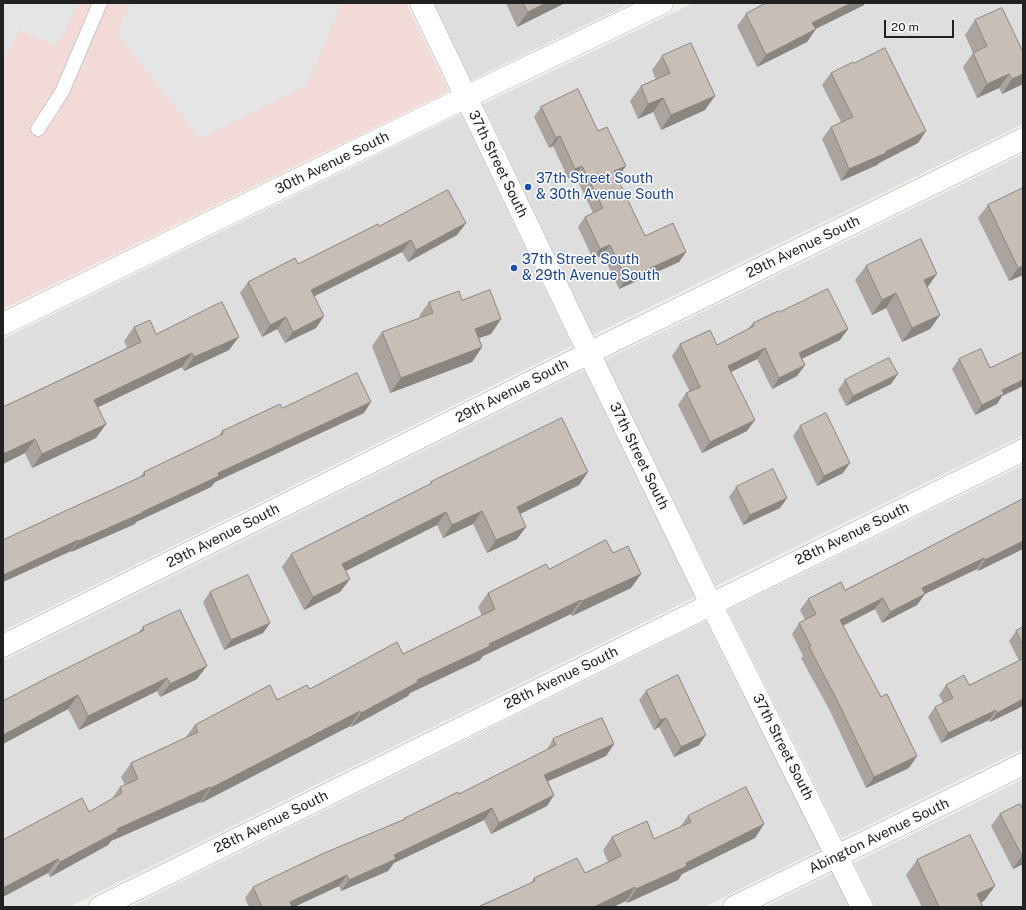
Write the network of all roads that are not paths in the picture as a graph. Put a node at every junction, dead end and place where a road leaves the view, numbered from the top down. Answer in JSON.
{"nodes":[{"id":1,"x":100,"y":3,"type":"edge"},
{"id":2,"x":421,"y":3,"type":"edge"},
{"id":3,"x":662,"y":3,"type":"edge"},
{"id":4,"x":466,"y":97,"type":"junction"},
{"id":5,"x":38,"y":129,"type":"dead end"},
{"id":6,"x":1023,"y":139,"type":"edge"},
{"id":7,"x":3,"y":324,"type":"edge"},
{"id":8,"x":588,"y":353,"type":"junction"},
{"id":9,"x":1023,"y":450,"type":"edge"},
{"id":10,"x":711,"y":604,"type":"junction"},
{"id":11,"x":3,"y":646,"type":"edge"},
{"id":12,"x":1023,"y":764,"type":"edge"},
{"id":13,"x":838,"y":856,"type":"junction"},
{"id":14,"x":100,"y":907,"type":"edge"},
{"id":15,"x":734,"y":907,"type":"edge"},
{"id":16,"x":862,"y":907,"type":"edge"}],
"edges":[{"from":1,"to":5,"type":"lane"},
{"from":2,"to":4,"type":"street","name":"37th Street South"},
{"from":3,"to":4,"type":"street","name":"30th Avenue South"},
{"from":4,"to":7,"type":"street","name":"30th Avenue South"},
{"from":4,"to":8,"type":"street","name":"37th Street South"},
{"from":6,"to":8,"type":"street","name":"29th Avenue South"},
{"from":8,"to":10,"type":"street","name":"37th Street South"},
{"from":8,"to":11,"type":"street","name":"29th Avenue South"},
{"from":9,"to":10,"type":"street","name":"28th Avenue South"},
{"from":10,"to":13,"type":"street","name":"37th Street South"},
{"from":10,"to":14,"type":"street","name":"28th Avenue South"},
{"from":12,"to":13,"type":"street","name":"Abington Avenue South"},
{"from":13,"to":15,"type":"street","name":"Abington Avenue South"},
{"from":13,"to":16,"type":"street","name":"37th Street South"}]}
